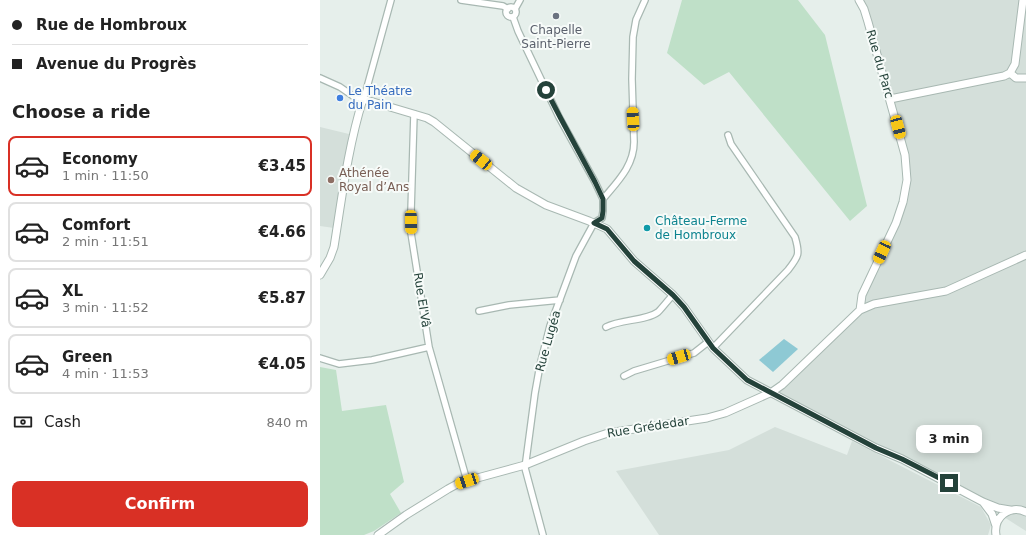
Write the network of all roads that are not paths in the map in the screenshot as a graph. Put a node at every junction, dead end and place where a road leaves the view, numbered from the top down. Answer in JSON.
{"nodes":[{"id":1,"x":391,"y":0,"type":"edge"},
{"id":2,"x":462,"y":0,"type":"edge"},
{"id":3,"x":520,"y":0,"type":"edge"},
{"id":4,"x":645,"y":0,"type":"edge"},
{"id":5,"x":858,"y":0,"type":"edge"},
{"id":6,"x":1023,"y":0,"type":"edge"},
{"id":7,"x":508,"y":9,"type":"junction"},
{"id":8,"x":515,"y":9,"type":"junction"},
{"id":9,"x":513,"y":17,"type":"junction"},
{"id":10,"x":1010,"y":73,"type":"junction"},
{"id":11,"x":320,"y":78,"type":"edge"},
{"id":12,"x":1026,"y":78,"type":"edge"},
{"id":13,"x":890,"y":98,"type":"junction"},
{"id":14,"x":363,"y":99,"type":"junction"},
{"id":15,"x":414,"y":114,"type":"junction"},
{"id":16,"x":728,"y":135,"type":"dead end"},
{"id":17,"x":603,"y":199,"type":"junction"},
{"id":18,"x":594,"y":223,"type":"junction"},
{"id":19,"x":1026,"y":255,"type":"edge"},
{"id":20,"x":320,"y":275,"type":"edge"},
{"id":21,"x":673,"y":295,"type":"junction"},
{"id":22,"x":560,"y":300,"type":"junction"},
{"id":23,"x":860,"y":310,"type":"junction"},
{"id":24,"x":479,"y":311,"type":"dead end"},
{"id":25,"x":606,"y":327,"type":"dead end"},
{"id":26,"x":708,"y":342,"type":"junction"},
{"id":27,"x":429,"y":346,"type":"junction"},
{"id":28,"x":713,"y":348,"type":"junction"},
{"id":29,"x":320,"y":358,"type":"edge"},
{"id":30,"x":624,"y":376,"type":"dead end"},
{"id":31,"x":772,"y":392,"type":"junction"},
{"id":32,"x":525,"y":465,"type":"junction"},
{"id":33,"x":467,"y":481,"type":"junction"},
{"id":34,"x":983,"y":502,"type":"junction"},
{"id":35,"x":1010,"y":510,"type":"junction"},
{"id":36,"x":1026,"y":512,"type":"edge"},
{"id":37,"x":996,"y":526,"type":"junction"},
{"id":38,"x":378,"y":535,"type":"edge"},
{"id":39,"x":543,"y":535,"type":"edge"},
{"id":40,"x":996,"y":535,"type":"edge"}],
"edges":[{"from":1,"to":14,"type":"street"},
{"from":2,"to":7,"type":"street"},
{"from":3,"to":8,"type":"street"},
{"from":4,"to":17,"type":"street"},
{"from":5,"to":13,"type":"street","name":"Rue du Parc"},
{"from":6,"to":10,"type":"street"},
{"from":7,"to":8,"type":"street"},
{"from":7,"to":9,"type":"street"},
{"from":8,"to":9,"type":"street"},
{"from":9,"to":17,"type":"street"},
{"from":10,"to":12,"type":"street"},
{"from":10,"to":13,"type":"street"},
{"from":11,"to":14,"type":"street"},
{"from":13,"to":23,"type":"street","name":"Rue du Parc"},
{"from":14,"to":15,"type":"street"},
{"from":14,"to":20,"type":"street"},
{"from":15,"to":18,"type":"street"},
{"from":15,"to":27,"type":"street","name":"Rue El'Vâ"},
{"from":16,"to":28,"type":"street"},
{"from":17,"to":18,"type":"street","name":"Rue Lugéa"},
{"from":18,"to":21,"type":"street"},
{"from":18,"to":22,"type":"street","name":"Rue Lugéa"},
{"from":19,"to":23,"type":"street"},
{"from":21,"to":25,"type":"street"},
{"from":21,"to":26,"type":"street"},
{"from":22,"to":24,"type":"street"},
{"from":22,"to":32,"type":"street","name":"Rue Lugéa"},
{"from":23,"to":31,"type":"street","name":"Rue Grédedar"},
{"from":26,"to":28,"type":"street"},
{"from":26,"to":30,"type":"street"},
{"from":27,"to":29,"type":"street"},
{"from":27,"to":33,"type":"street","name":"Rue El'Vâ"},
{"from":28,"to":31,"type":"street"},
{"from":31,"to":32,"type":"street","name":"Rue Grédedar"},
{"from":31,"to":34,"type":"street"},
{"from":32,"to":33,"type":"street","name":"Rue Grédedar"},
{"from":32,"to":39,"type":"street"},
{"from":33,"to":38,"type":"street","name":"Rue Grédedar"},
{"from":34,"to":35,"type":"street"},
{"from":34,"to":37,"type":"street"},
{"from":35,"to":36,"type":"street"},
{"from":35,"to":37,"type":"street"},
{"from":37,"to":40,"type":"street"}]}
